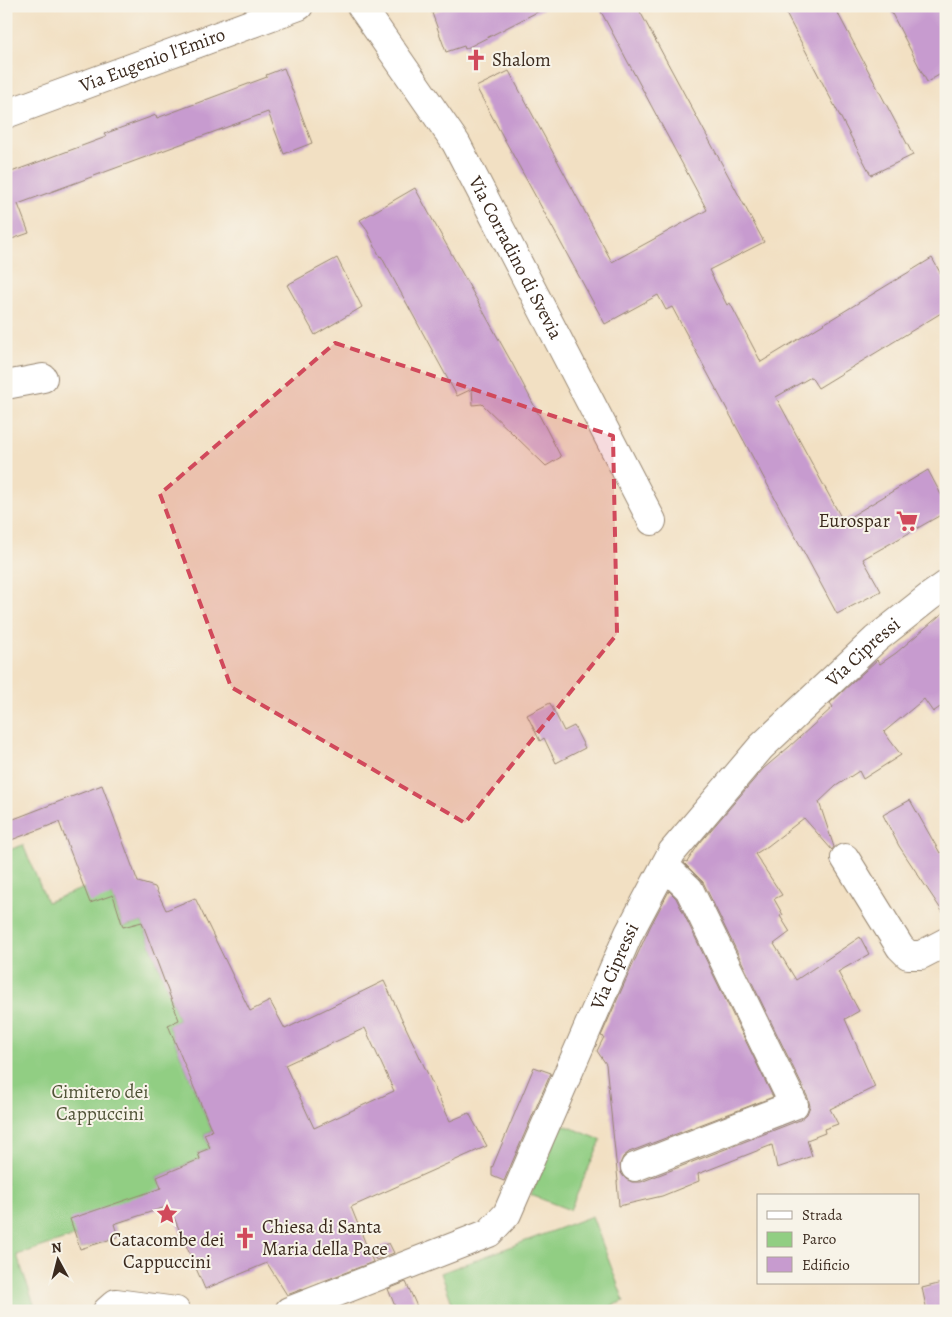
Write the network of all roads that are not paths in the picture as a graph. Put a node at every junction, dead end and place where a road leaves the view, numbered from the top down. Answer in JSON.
{"nodes":[{"id":1,"x":299,"y":6,"type":"edge"},
{"id":2,"x":361,"y":6,"type":"edge"},
{"id":3,"x":6,"y":114,"type":"edge"},
{"id":4,"x":43,"y":378,"type":"dead end"},
{"id":5,"x":6,"y":385,"type":"edge"},
{"id":6,"x":652,"y":521,"type":"dead end"},
{"id":7,"x":946,"y":585,"type":"edge"},
{"id":8,"x":845,"y":858,"type":"dead end"},
{"id":9,"x":665,"y":866,"type":"junction"},
{"id":10,"x":946,"y":942,"type":"edge"},
{"id":11,"x":635,"y":1167,"type":"dead end"},
{"id":12,"x":107,"y":1311,"type":"edge"},
{"id":13,"x":176,"y":1311,"type":"edge"},
{"id":14,"x":289,"y":1311,"type":"edge"}],
"edges":[{"from":1,"to":3,"type":"street","name":"Via Eugenio l'Emiro"},
{"from":2,"to":6,"type":"street","name":"Via Corradino di Svevia"},
{"from":4,"to":5,"type":"street"},
{"from":7,"to":9,"type":"street","name":"Via Cipressi"},
{"from":8,"to":10,"type":"street"},
{"from":9,"to":11,"type":"street"},
{"from":9,"to":14,"type":"street","name":"Via Cipressi"},
{"from":12,"to":13,"type":"street"}]}
